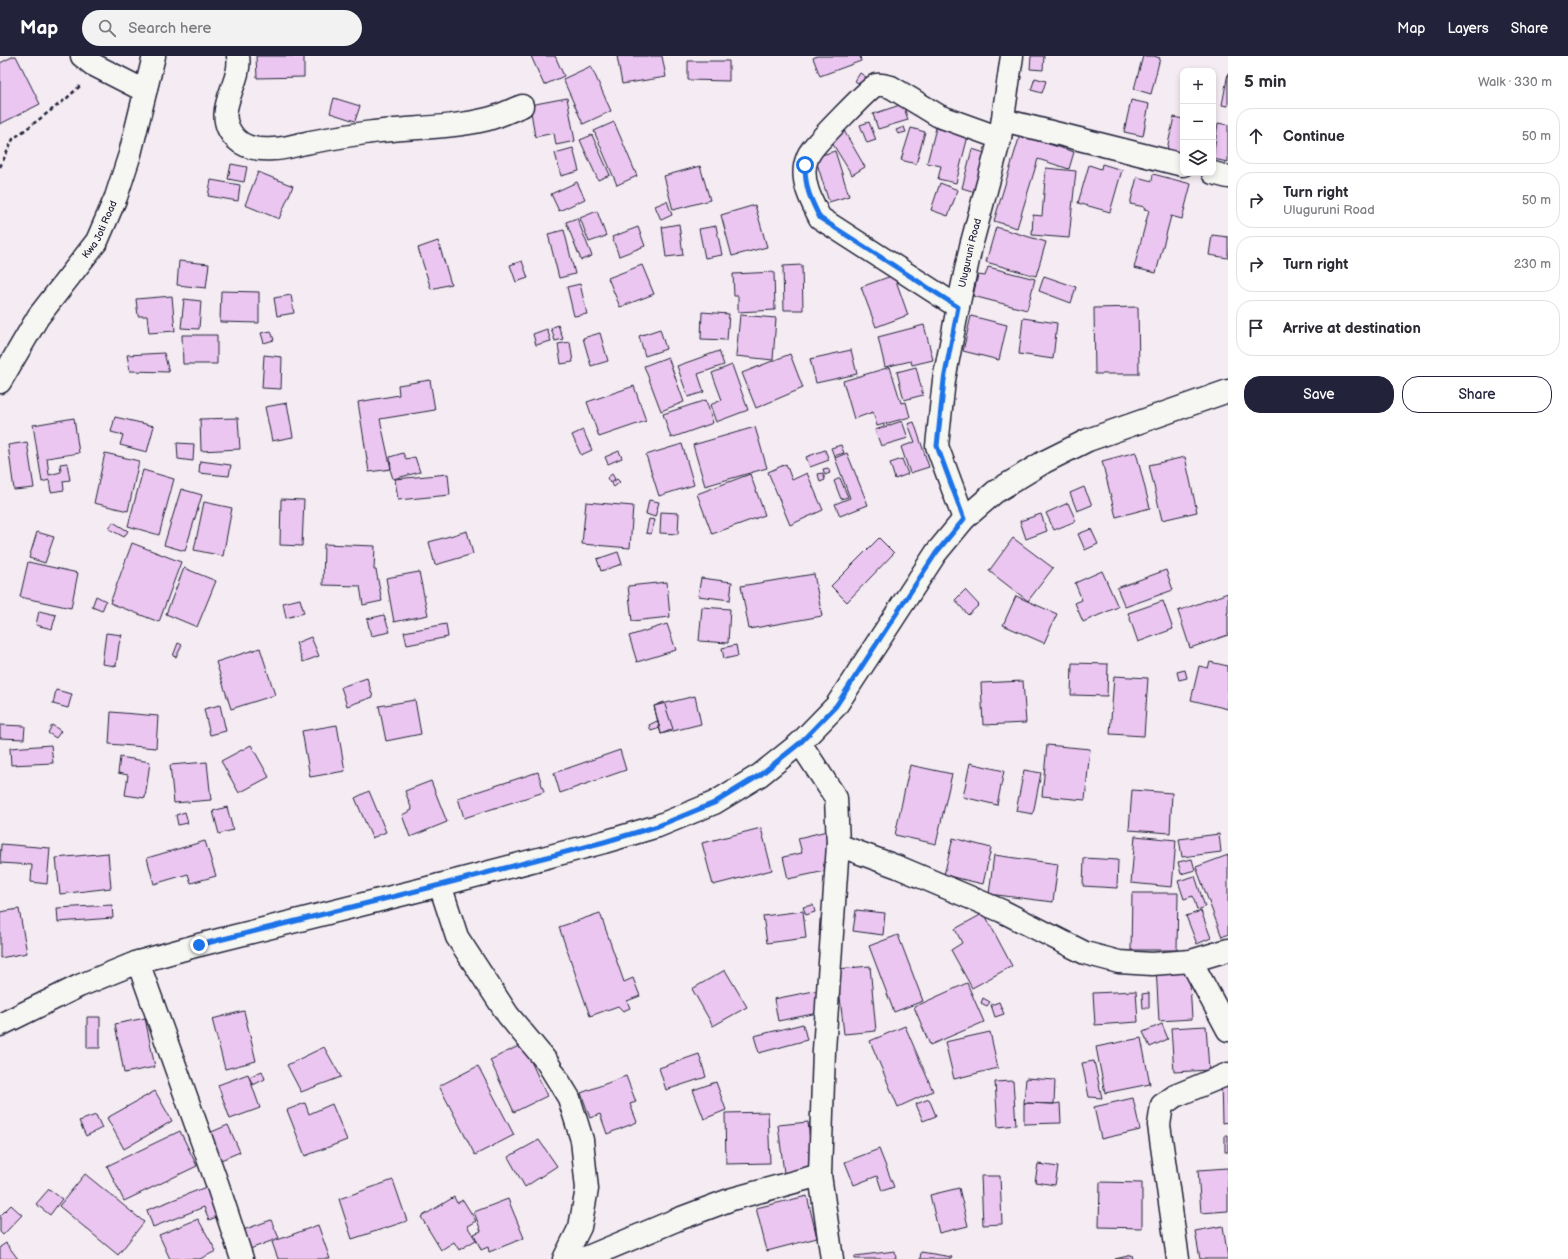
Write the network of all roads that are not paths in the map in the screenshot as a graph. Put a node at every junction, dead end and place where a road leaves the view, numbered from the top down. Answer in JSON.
{"nodes":[{"id":1,"x":154,"y":56,"type":"edge"},
{"id":2,"x":238,"y":56,"type":"edge"},
{"id":3,"x":1012,"y":56,"type":"edge"},
{"id":4,"x":87,"y":60,"type":"edge"},
{"id":5,"x":145,"y":91,"type":"junction"},
{"id":6,"x":522,"y":106,"type":"dead end"},
{"id":7,"x":1001,"y":129,"type":"junction"},
{"id":8,"x":1180,"y":164,"type":"edge"},
{"id":9,"x":1216,"y":174,"type":"edge"},
{"id":10,"x":1228,"y":177,"type":"edge"},
{"id":11,"x":958,"y":307,"type":"junction"},
{"id":12,"x":0,"y":382,"type":"edge"},
{"id":13,"x":1228,"y":391,"type":"edge"},
{"id":14,"x":964,"y":519,"type":"junction"},
{"id":15,"x":800,"y":743,"type":"junction"},
{"id":16,"x":838,"y":845,"type":"junction"},
{"id":17,"x":440,"y":885,"type":"junction"},
{"id":18,"x":1228,"y":950,"type":"edge"},
{"id":19,"x":1191,"y":961,"type":"junction"},
{"id":20,"x":138,"y":962,"type":"junction"},
{"id":21,"x":0,"y":1025,"type":"edge"},
{"id":22,"x":1228,"y":1030,"type":"edge"},
{"id":23,"x":1228,"y":1074,"type":"edge"},
{"id":24,"x":820,"y":1175,"type":"junction"},
{"id":25,"x":242,"y":1259,"type":"edge"},
{"id":26,"x":564,"y":1259,"type":"edge"},
{"id":27,"x":578,"y":1259,"type":"edge"},
{"id":28,"x":832,"y":1259,"type":"edge"},
{"id":29,"x":1178,"y":1259,"type":"edge"}],
"edges":[{"from":1,"to":5,"type":"street","name":"Kwa Joti Road"},
{"from":2,"to":6,"type":"street"},
{"from":3,"to":7,"type":"street","name":"Uluguruni Road"},
{"from":4,"to":5,"type":"street"},
{"from":5,"to":12,"type":"street","name":"Kwa Joti Road"},
{"from":7,"to":8,"type":"street"},
{"from":7,"to":11,"type":"street","name":"Uluguruni Road"},
{"from":7,"to":11,"type":"street"},
{"from":9,"to":10,"type":"street"},
{"from":11,"to":14,"type":"street","name":"Uluguruni Road"},
{"from":13,"to":14,"type":"street"},
{"from":14,"to":15,"type":"street"},
{"from":15,"to":16,"type":"street"},
{"from":15,"to":17,"type":"street"},
{"from":16,"to":19,"type":"street"},
{"from":16,"to":24,"type":"street"},
{"from":17,"to":20,"type":"street"},
{"from":17,"to":26,"type":"street"},
{"from":18,"to":19,"type":"street"},
{"from":19,"to":22,"type":"street"},
{"from":20,"to":21,"type":"street"},
{"from":20,"to":25,"type":"street"},
{"from":23,"to":29,"type":"street"},
{"from":24,"to":27,"type":"street"},
{"from":24,"to":28,"type":"street"}]}
